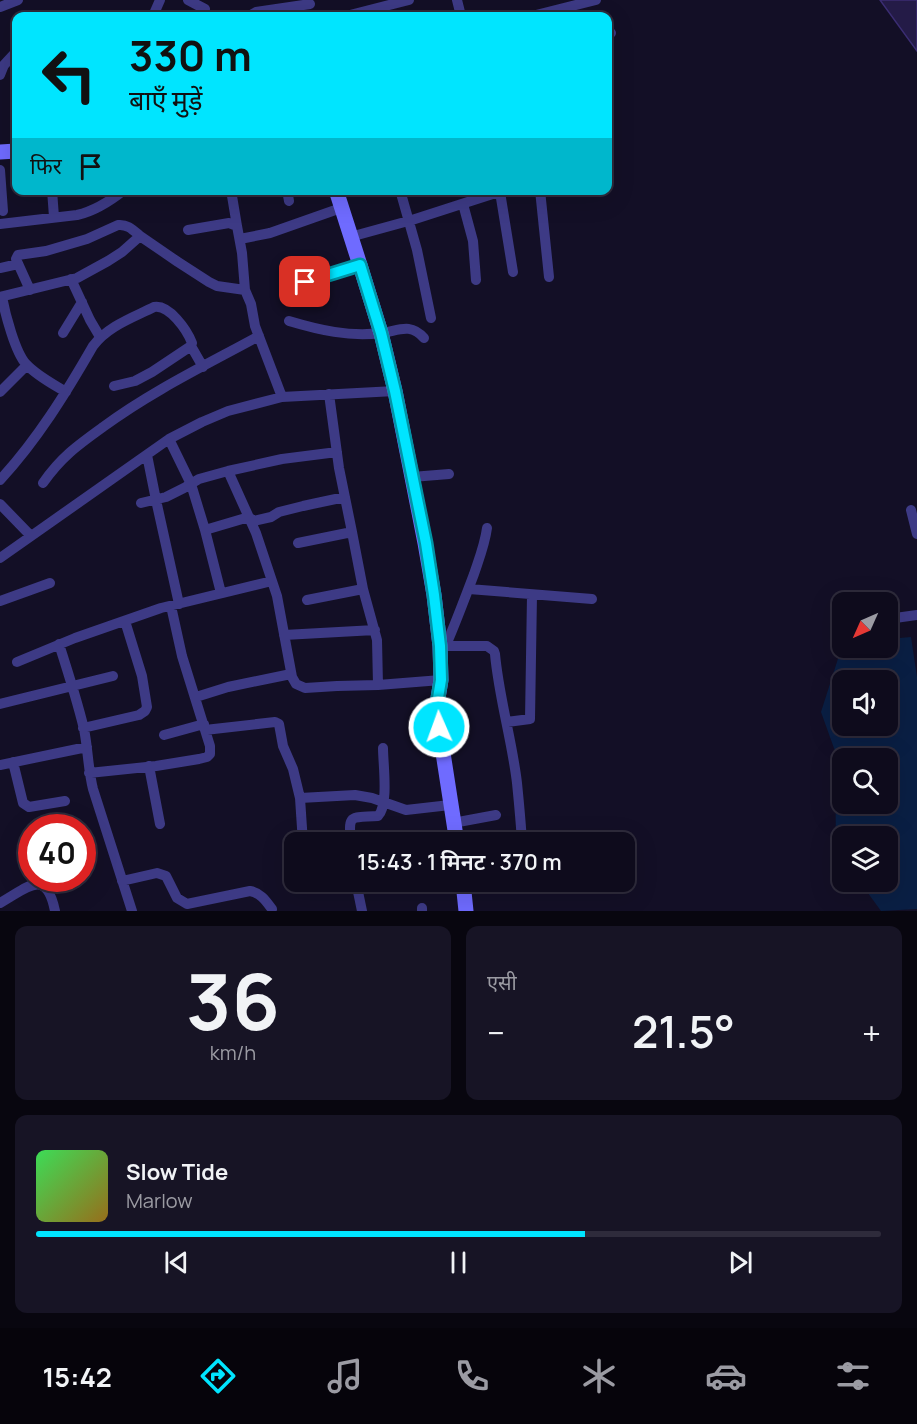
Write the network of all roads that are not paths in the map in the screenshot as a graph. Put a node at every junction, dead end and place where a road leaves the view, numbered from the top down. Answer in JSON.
{"nodes":[{"id":1,"x":18,"y":0,"type":"edge"},
{"id":2,"x":188,"y":0,"type":"edge"},
{"id":3,"x":409,"y":0,"type":"edge"},
{"id":4,"x":596,"y":0,"type":"edge"},
{"id":5,"x":310,"y":2,"type":"edge"},
{"id":6,"x":0,"y":7,"type":"edge"},
{"id":7,"x":205,"y":9,"type":"dead end"},
{"id":8,"x":256,"y":12,"type":"edge"},
{"id":9,"x":362,"y":12,"type":"edge"},
{"id":10,"x":548,"y":12,"type":"edge"},
{"id":11,"x":12,"y":56,"type":"edge"},
{"id":12,"x":0,"y":75,"type":"edge"},
{"id":13,"x":0,"y":170,"type":"edge"},
{"id":14,"x":52,"y":195,"type":"edge"},
{"id":15,"x":117,"y":195,"type":"edge"},
{"id":16,"x":232,"y":195,"type":"edge"},
{"id":17,"x":337,"y":195,"type":"edge"},
{"id":18,"x":401,"y":195,"type":"edge"},
{"id":19,"x":490,"y":195,"type":"edge"},
{"id":20,"x":503,"y":195,"type":"edge"},
{"id":21,"x":541,"y":195,"type":"edge"},
{"id":22,"x":463,"y":204,"type":"junction"},
{"id":23,"x":341,"y":208,"type":"junction"},
{"id":24,"x":3,"y":211,"type":"dead end"},
{"id":25,"x":54,"y":218,"type":"junction"},
{"id":26,"x":409,"y":221,"type":"junction"},
{"id":27,"x":0,"y":224,"type":"edge"},
{"id":28,"x":237,"y":226,"type":"junction"},
{"id":29,"x":188,"y":230,"type":"dead end"},
{"id":30,"x":141,"y":236,"type":"junction"},
{"id":31,"x":350,"y":237,"type":"junction"},
{"id":32,"x":240,"y":239,"type":"junction"},
{"id":33,"x":18,"y":264,"type":"junction"},
{"id":34,"x":360,"y":265,"type":"junction"},
{"id":35,"x":0,"y":268,"type":"edge"},
{"id":36,"x":513,"y":272,"type":"dead end"},
{"id":37,"x":549,"y":277,"type":"dead end"},
{"id":38,"x":71,"y":279,"type":"junction"},
{"id":39,"x":476,"y":280,"type":"dead end"},
{"id":40,"x":285,"y":288,"type":"dead end"},
{"id":41,"x":30,"y":290,"type":"junction"},
{"id":42,"x":245,"y":290,"type":"junction"},
{"id":43,"x":1,"y":297,"type":"edge"},
{"id":44,"x":82,"y":302,"type":"junction"},
{"id":45,"x":431,"y":318,"type":"dead end"},
{"id":46,"x":289,"y":321,"type":"dead end"},
{"id":47,"x":63,"y":333,"type":"dead end"},
{"id":48,"x":381,"y":333,"type":"junction"},
{"id":49,"x":259,"y":336,"type":"junction"},
{"id":50,"x":100,"y":337,"type":"junction"},
{"id":51,"x":424,"y":338,"type":"dead end"},
{"id":52,"x":191,"y":346,"type":"junction"},
{"id":53,"x":27,"y":365,"type":"junction"},
{"id":54,"x":202,"y":367,"type":"junction"},
{"id":55,"x":114,"y":387,"type":"dead end"},
{"id":56,"x":395,"y":391,"type":"junction"},
{"id":57,"x":0,"y":392,"type":"edge"},
{"id":58,"x":66,"y":392,"type":"junction"},
{"id":59,"x":329,"y":394,"type":"junction"},
{"id":60,"x":282,"y":397,"type":"junction"},
{"id":61,"x":169,"y":439,"type":"junction"},
{"id":62,"x":337,"y":452,"type":"junction"},
{"id":63,"x":147,"y":454,"type":"junction"},
{"id":64,"x":228,"y":471,"type":"junction"},
{"id":65,"x":449,"y":474,"type":"dead end"},
{"id":66,"x":412,"y":477,"type":"junction"},
{"id":67,"x":0,"y":480,"type":"edge"},
{"id":68,"x":43,"y":483,"type":"dead end"},
{"id":69,"x":191,"y":484,"type":"junction"},
{"id":70,"x":345,"y":497,"type":"junction"},
{"id":71,"x":156,"y":500,"type":"junction"},
{"id":72,"x":141,"y":503,"type":"dead end"},
{"id":73,"x":0,"y":504,"type":"edge"},
{"id":74,"x":911,"y":510,"type":"dead end"},
{"id":75,"x":249,"y":517,"type":"junction"},
{"id":76,"x":487,"y":528,"type":"dead end"},
{"id":77,"x":206,"y":530,"type":"junction"},
{"id":78,"x":352,"y":532,"type":"junction"},
{"id":79,"x":917,"y":534,"type":"edge"},
{"id":80,"x":31,"y":536,"type":"junction"},
{"id":81,"x":298,"y":543,"type":"dead end"},
{"id":82,"x":0,"y":558,"type":"edge"},
{"id":83,"x":272,"y":581,"type":"junction"},
{"id":84,"x":50,"y":583,"type":"dead end"},
{"id":85,"x":363,"y":589,"type":"junction"},
{"id":86,"x":469,"y":589,"type":"junction"},
{"id":87,"x":221,"y":593,"type":"junction"},
{"id":88,"x":532,"y":595,"type":"junction"},
{"id":89,"x":592,"y":599,"type":"dead end"},
{"id":90,"x":308,"y":600,"type":"dead end"},
{"id":91,"x":0,"y":601,"type":"edge"},
{"id":92,"x":175,"y":605,"type":"junction"},
{"id":93,"x":917,"y":615,"type":"edge"},
{"id":94,"x":898,"y":618,"type":"edge"},
{"id":95,"x":125,"y":621,"type":"junction"},
{"id":96,"x":375,"y":630,"type":"junction"},
{"id":97,"x":284,"y":635,"type":"junction"},
{"id":98,"x":59,"y":644,"type":"junction"},
{"id":99,"x":443,"y":646,"type":"junction"},
{"id":100,"x":17,"y":662,"type":"dead end"},
{"id":101,"x":291,"y":674,"type":"junction"},
{"id":102,"x":113,"y":676,"type":"dead end"},
{"id":103,"x":441,"y":680,"type":"junction"},
{"id":104,"x":72,"y":685,"type":"junction"},
{"id":105,"x":378,"y":685,"type":"junction"},
{"id":106,"x":196,"y":697,"type":"junction"},
{"id":107,"x":0,"y":704,"type":"edge"},
{"id":108,"x":507,"y":722,"type":"junction"},
{"id":109,"x":205,"y":727,"type":"junction"},
{"id":110,"x":83,"y":728,"type":"junction"},
{"id":111,"x":164,"y":735,"type":"dead end"},
{"id":112,"x":87,"y":747,"type":"junction"},
{"id":113,"x":383,"y":748,"type":"dead end"},
{"id":114,"x":13,"y":762,"type":"junction"},
{"id":115,"x":0,"y":765,"type":"edge"},
{"id":116,"x":148,"y":766,"type":"junction"},
{"id":117,"x":89,"y":773,"type":"junction"},
{"id":118,"x":300,"y":798,"type":"junction"},
{"id":119,"x":65,"y":801,"type":"dead end"},
{"id":120,"x":384,"y":802,"type":"junction"},
{"id":121,"x":450,"y":805,"type":"junction"},
{"id":122,"x":496,"y":815,"type":"dead end"},
{"id":123,"x":453,"y":823,"type":"junction"},
{"id":124,"x":160,"y":824,"type":"dead end"},
{"id":125,"x":302,"y":832,"type":"edge"},
{"id":126,"x":350,"y":832,"type":"edge"},
{"id":127,"x":455,"y":832,"type":"edge"},
{"id":128,"x":521,"y":832,"type":"edge"},
{"id":129,"x":122,"y":881,"type":"junction"},
{"id":130,"x":358,"y":892,"type":"edge"},
{"id":131,"x":464,"y":892,"type":"edge"},
{"id":132,"x":0,"y":903,"type":"edge"},
{"id":133,"x":272,"y":909,"type":"dead end"},
{"id":134,"x":55,"y":911,"type":"edge"},
{"id":135,"x":132,"y":911,"type":"edge"},
{"id":136,"x":362,"y":911,"type":"edge"},
{"id":137,"x":466,"y":911,"type":"edge"}],
"edges":[{"from":1,"to":6,"type":"street"},
{"from":2,"to":7,"type":"street"},
{"from":3,"to":9,"type":"street"},
{"from":4,"to":10,"type":"street"},
{"from":5,"to":8,"type":"street"},
{"from":11,"to":12,"type":"street"},
{"from":13,"to":24,"type":"street"},
{"from":14,"to":25,"type":"street"},
{"from":15,"to":25,"type":"street"},
{"from":16,"to":28,"type":"street"},
{"from":17,"to":23,"type":"street"},
{"from":18,"to":26,"type":"street"},
{"from":19,"to":22,"type":"street"},
{"from":20,"to":36,"type":"street"},
{"from":21,"to":37,"type":"street"},
{"from":22,"to":26,"type":"street"},
{"from":22,"to":39,"type":"street"},
{"from":23,"to":31,"type":"street"},
{"from":23,"to":32,"type":"street"},
{"from":25,"to":27,"type":"street"},
{"from":26,"to":31,"type":"street"},
{"from":26,"to":45,"type":"street"},
{"from":28,"to":29,"type":"street"},
{"from":28,"to":32,"type":"street"},
{"from":30,"to":33,"type":"street"},
{"from":30,"to":38,"type":"street"},
{"from":30,"to":42,"type":"street"},
{"from":31,"to":34,"type":"street"},
{"from":32,"to":42,"type":"street"},
{"from":33,"to":35,"type":"street"},
{"from":33,"to":41,"type":"street"},
{"from":34,"to":40,"type":"street"},
{"from":34,"to":48,"type":"street"},
{"from":38,"to":41,"type":"street"},
{"from":38,"to":44,"type":"street"},
{"from":41,"to":43,"type":"street"},
{"from":42,"to":49,"type":"street"},
{"from":43,"to":53,"type":"street"},
{"from":44,"to":47,"type":"street"},
{"from":44,"to":50,"type":"street"},
{"from":46,"to":48,"type":"street"},
{"from":48,"to":51,"type":"street"},
{"from":48,"to":56,"type":"street"},
{"from":49,"to":54,"type":"street"},
{"from":49,"to":60,"type":"street"},
{"from":50,"to":52,"type":"street"},
{"from":50,"to":58,"type":"street"},
{"from":52,"to":54,"type":"street"},
{"from":52,"to":55,"type":"street"},
{"from":53,"to":57,"type":"street"},
{"from":53,"to":58,"type":"street"},
{"from":54,"to":68,"type":"street"},
{"from":56,"to":59,"type":"street"},
{"from":56,"to":66,"type":"street"},
{"from":58,"to":67,"type":"street"},
{"from":59,"to":60,"type":"street"},
{"from":59,"to":62,"type":"street"},
{"from":60,"to":61,"type":"street"},
{"from":61,"to":63,"type":"street"},
{"from":61,"to":69,"type":"street"},
{"from":62,"to":64,"type":"street"},
{"from":62,"to":70,"type":"street"},
{"from":63,"to":71,"type":"street"},
{"from":63,"to":80,"type":"street"},
{"from":64,"to":69,"type":"street"},
{"from":64,"to":75,"type":"street"},
{"from":65,"to":66,"type":"street"},
{"from":66,"to":99,"type":"street"},
{"from":69,"to":71,"type":"street"},
{"from":69,"to":77,"type":"street"},
{"from":70,"to":75,"type":"street"},
{"from":70,"to":78,"type":"street"},
{"from":71,"to":72,"type":"street"},
{"from":71,"to":92,"type":"street"},
{"from":73,"to":80,"type":"street"},
{"from":74,"to":79,"type":"street"},
{"from":75,"to":77,"type":"street"},
{"from":75,"to":83,"type":"street"},
{"from":76,"to":86,"type":"street"},
{"from":77,"to":87,"type":"street"},
{"from":78,"to":81,"type":"street"},
{"from":78,"to":85,"type":"street"},
{"from":80,"to":82,"type":"street"},
{"from":83,"to":87,"type":"street"},
{"from":83,"to":97,"type":"street"},
{"from":84,"to":91,"type":"street"},
{"from":85,"to":90,"type":"street"},
{"from":85,"to":96,"type":"street"},
{"from":86,"to":88,"type":"street"},
{"from":86,"to":99,"type":"street"},
{"from":87,"to":92,"type":"street"},
{"from":88,"to":89,"type":"street"},
{"from":88,"to":108,"type":"street"},
{"from":92,"to":95,"type":"street"},
{"from":92,"to":106,"type":"street"},
{"from":93,"to":94,"type":"street"},
{"from":95,"to":98,"type":"street"},
{"from":95,"to":110,"type":"street"},
{"from":96,"to":97,"type":"street"},
{"from":96,"to":105,"type":"street"},
{"from":97,"to":101,"type":"street"},
{"from":98,"to":100,"type":"street"},
{"from":98,"to":104,"type":"street"},
{"from":99,"to":103,"type":"street"},
{"from":99,"to":108,"type":"street"},
{"from":101,"to":105,"type":"street"},
{"from":101,"to":106,"type":"street"},
{"from":102,"to":104,"type":"street"},
{"from":103,"to":105,"type":"street"},
{"from":103,"to":121,"type":"street"},
{"from":104,"to":107,"type":"street"},
{"from":104,"to":110,"type":"street"},
{"from":106,"to":109,"type":"street"},
{"from":108,"to":128,"type":"street"},
{"from":109,"to":111,"type":"street"},
{"from":109,"to":116,"type":"street"},
{"from":109,"to":118,"type":"street"},
{"from":110,"to":112,"type":"street"},
{"from":112,"to":114,"type":"street"},
{"from":112,"to":117,"type":"street"},
{"from":113,"to":120,"type":"street"},
{"from":114,"to":115,"type":"street"},
{"from":114,"to":119,"type":"street"},
{"from":116,"to":117,"type":"street"},
{"from":116,"to":124,"type":"street"},
{"from":117,"to":129,"type":"street"},
{"from":118,"to":120,"type":"street"},
{"from":118,"to":125,"type":"street"},
{"from":120,"to":121,"type":"street"},
{"from":120,"to":126,"type":"street"},
{"from":121,"to":123,"type":"street"},
{"from":122,"to":123,"type":"street"},
{"from":123,"to":127,"type":"street"},
{"from":129,"to":133,"type":"street"},
{"from":129,"to":135,"type":"street"},
{"from":130,"to":136,"type":"street"},
{"from":131,"to":137,"type":"street"},
{"from":132,"to":134,"type":"street"}]}
